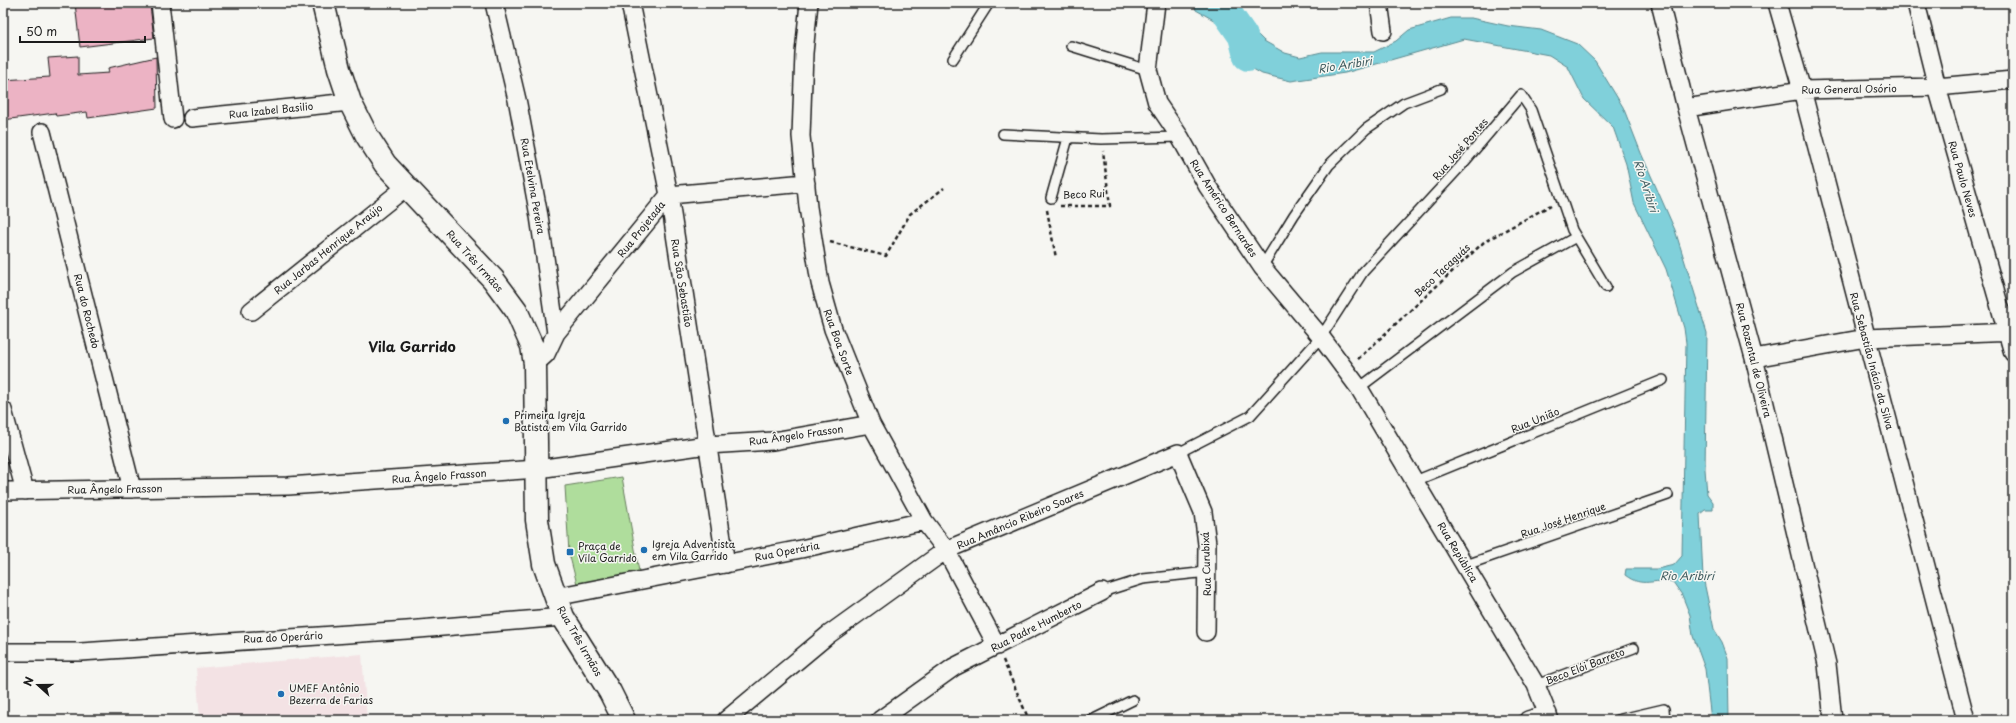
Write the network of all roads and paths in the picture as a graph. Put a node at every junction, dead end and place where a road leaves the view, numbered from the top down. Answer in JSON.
{"nodes":[{"id":1,"x":160,"y":3,"type":"edge"},
{"id":2,"x":323,"y":3,"type":"edge"},
{"id":3,"x":494,"y":3,"type":"edge"},
{"id":4,"x":630,"y":3,"type":"edge"},
{"id":5,"x":809,"y":3,"type":"edge"},
{"id":6,"x":989,"y":3,"type":"edge"},
{"id":7,"x":1156,"y":3,"type":"edge"},
{"id":8,"x":1379,"y":3,"type":"edge"},
{"id":9,"x":1660,"y":3,"type":"edge"},
{"id":10,"x":1777,"y":3,"type":"edge"},
{"id":11,"x":1916,"y":3,"type":"edge"},
{"id":12,"x":1384,"y":31,"type":"dead end"},
{"id":13,"x":1071,"y":46,"type":"dead end"},
{"id":14,"x":953,"y":59,"type":"dead end"},
{"id":15,"x":1148,"y":70,"type":"junction"},
{"id":16,"x":2013,"y":80,"type":"edge"},
{"id":17,"x":1937,"y":87,"type":"junction"},
{"id":18,"x":1442,"y":88,"type":"dead end"},
{"id":19,"x":1802,"y":90,"type":"junction"},
{"id":20,"x":350,"y":102,"type":"junction"},
{"id":21,"x":1686,"y":108,"type":"junction"},
{"id":22,"x":192,"y":118,"type":"dead end"},
{"id":23,"x":173,"y":119,"type":"dead end"},
{"id":24,"x":42,"y":132,"type":"dead end"},
{"id":25,"x":1003,"y":134,"type":"dead end"},
{"id":26,"x":1180,"y":137,"type":"junction"},
{"id":27,"x":1068,"y":138,"type":"junction"},
{"id":28,"x":1101,"y":139,"type":"junction"},
{"id":29,"x":806,"y":183,"type":"junction"},
{"id":30,"x":406,"y":187,"type":"junction"},
{"id":31,"x":944,"y":188,"type":"dead end"},
{"id":32,"x":669,"y":196,"type":"junction"},
{"id":33,"x":1562,"y":199,"type":"junction"},
{"id":34,"x":1051,"y":203,"type":"junction"},
{"id":35,"x":813,"y":237,"type":"junction"},
{"id":36,"x":1576,"y":237,"type":"junction"},
{"id":37,"x":1056,"y":258,"type":"dead end"},
{"id":38,"x":1262,"y":267,"type":"junction"},
{"id":39,"x":1606,"y":288,"type":"dead end"},
{"id":40,"x":251,"y":311,"type":"dead end"},
{"id":41,"x":2010,"y":332,"type":"edge"},
{"id":42,"x":556,"y":333,"type":"junction"},
{"id":43,"x":1320,"y":337,"type":"junction"},
{"id":44,"x":1866,"y":338,"type":"junction"},
{"id":45,"x":2013,"y":353,"type":"edge"},
{"id":46,"x":1754,"y":358,"type":"junction"},
{"id":47,"x":535,"y":364,"type":"junction"},
{"id":48,"x":1346,"y":370,"type":"junction"},
{"id":49,"x":1663,"y":380,"type":"dead end"},
{"id":50,"x":1359,"y":388,"type":"junction"},
{"id":51,"x":3,"y":410,"type":"edge"},
{"id":52,"x":871,"y":424,"type":"junction"},
{"id":53,"x":707,"y":445,"type":"junction"},
{"id":54,"x":1178,"y":453,"type":"junction"},
{"id":55,"x":538,"y":469,"type":"junction"},
{"id":56,"x":1415,"y":481,"type":"junction"},
{"id":57,"x":132,"y":489,"type":"junction"},
{"id":58,"x":3,"y":491,"type":"edge"},
{"id":59,"x":25,"y":491,"type":"junction"},
{"id":60,"x":1668,"y":496,"type":"dead end"},
{"id":61,"x":924,"y":521,"type":"junction"},
{"id":62,"x":946,"y":550,"type":"junction"},
{"id":63,"x":726,"y":564,"type":"junction"},
{"id":64,"x":1466,"y":565,"type":"junction"},
{"id":65,"x":1208,"y":572,"type":"junction"},
{"id":66,"x":1102,"y":592,"type":"joint"},
{"id":67,"x":555,"y":597,"type":"junction"},
{"id":68,"x":563,"y":616,"type":"junction"},
{"id":69,"x":1206,"y":632,"type":"dead end"},
{"id":70,"x":997,"y":646,"type":"junction"},
{"id":71,"x":1634,"y":648,"type":"dead end"},
{"id":72,"x":3,"y":652,"type":"edge"},
{"id":73,"x":1536,"y":685,"type":"junction"},
{"id":74,"x":1133,"y":700,"type":"dead end"},
{"id":75,"x":1549,"y":717,"type":"edge"},
{"id":76,"x":624,"y":720,"type":"edge"},
{"id":77,"x":726,"y":720,"type":"edge"},
{"id":78,"x":880,"y":720,"type":"edge"},
{"id":79,"x":1028,"y":720,"type":"edge"},
{"id":80,"x":1092,"y":720,"type":"edge"},
{"id":81,"x":1528,"y":720,"type":"edge"},
{"id":82,"x":1617,"y":720,"type":"edge"},
{"id":83,"x":1665,"y":720,"type":"edge"},
{"id":84,"x":1833,"y":720,"type":"edge"},
{"id":85,"x":1966,"y":720,"type":"edge"}],
"edges":[{"from":1,"to":23,"type":"street"},
{"from":2,"to":20,"type":"street","name":"Rua Três Irmãos"},
{"from":3,"to":42,"type":"street","name":"Rua Etelvina Pereira"},
{"from":4,"to":32,"type":"street","name":"Rua São Sebastião"},
{"from":5,"to":29,"type":"street","name":"Rua Boa Sorte"},
{"from":6,"to":14,"type":"lane"},
{"from":7,"to":15,"type":"street","name":"Rua Américo Bernardes"},
{"from":8,"to":12,"type":"street"},
{"from":9,"to":21,"type":"street","name":"Rua Rozental de Oliveira"},
{"from":10,"to":19,"type":"street","name":"Rua Sebastião Inácio da Silva"},
{"from":11,"to":17,"type":"street","name":"Rua Paulo Neves"},
{"from":13,"to":15,"type":"lane"},
{"from":15,"to":26,"type":"street","name":"Rua Américo Bernardes"},
{"from":16,"to":17,"type":"street","name":"Rua General Osório"},
{"from":17,"to":19,"type":"street","name":"Rua General Osório"},
{"from":17,"to":41,"type":"street","name":"Rua Paulo Neves"},
{"from":18,"to":38,"type":"lane"},
{"from":19,"to":21,"type":"street","name":"Rua General Osório"},
{"from":19,"to":44,"type":"street","name":"Rua Sebastião Inácio da Silva"},
{"from":20,"to":22,"type":"street","name":"Rua Izabel Basilio"},
{"from":20,"to":30,"type":"street","name":"Rua Três Irmãos"},
{"from":21,"to":46,"type":"street","name":"Rua Rozental de Oliveira"},
{"from":24,"to":57,"type":"street","name":"Rua do Rochedo"},
{"from":25,"to":27,"type":"lane"},
{"from":26,"to":28,"type":"lane"},
{"from":26,"to":38,"type":"street","name":"Rua Américo Bernardes"},
{"from":27,"to":28,"type":"lane"},
{"from":27,"to":34,"type":"lane","name":"Beco Rui"},
{"from":28,"to":34,"type":"path","name":"Beco Rui"},
{"from":29,"to":32,"type":"street","name":"Rua Projetada"},
{"from":29,"to":35,"type":"street","name":"Rua Boa Sorte"},
{"from":30,"to":40,"type":"street","name":"Rua Jarbas Henrique Araújo"},
{"from":30,"to":47,"type":"street","name":"Rua Três Irmãos"},
{"from":31,"to":35,"type":"path"},
{"from":32,"to":42,"type":"street","name":"Rua Projetada"},
{"from":32,"to":53,"type":"street","name":"Rua São Sebastião"},
{"from":33,"to":36,"type":"lane","name":"Rua José Pontes"},
{"from":33,"to":43,"type":"lane","name":"Rua José Pontes"},
{"from":33,"to":48,"type":"path","name":"Beco Tacaguás"},
{"from":34,"to":37,"type":"path"},
{"from":35,"to":52,"type":"street","name":"Rua Boa Sorte"},
{"from":36,"to":39,"type":"lane","name":"Rua José Pontes"},
{"from":36,"to":50,"type":"lane"},
{"from":38,"to":43,"type":"street","name":"Rua Américo Bernardes"},
{"from":41,"to":44,"type":"street"},
{"from":41,"to":45,"type":"street","name":"Rua Paulo Neves"},
{"from":42,"to":47,"type":"street"},
{"from":43,"to":48,"type":"street","name":"Rua Américo Bernardes"},
{"from":43,"to":54,"type":"lane","name":"Rua Amâncio Ribeiro Soares"},
{"from":44,"to":46,"type":"street"},
{"from":44,"to":85,"type":"street","name":"Rua Sebastião Inácio da Silva"},
{"from":46,"to":84,"type":"street","name":"Rua Rozental de Oliveira"},
{"from":47,"to":55,"type":"street","name":"Rua Três Irmãos"},
{"from":48,"to":50,"type":"street","name":"Rua Américo Bernardes"},
{"from":49,"to":56,"type":"lane","name":"Rua União"},
{"from":50,"to":56,"type":"street","name":"Rua República"},
{"from":51,"to":59,"type":"street"},
{"from":52,"to":53,"type":"street","name":"Rua Ângelo Frasson"},
{"from":52,"to":61,"type":"street","name":"Rua Boa Sorte"},
{"from":53,"to":55,"type":"street","name":"Rua Ângelo Frasson"},
{"from":53,"to":63,"type":"street","name":"Rua São Sebastião"},
{"from":54,"to":62,"type":"street","name":"Rua Amâncio Ribeiro Soares"},
{"from":54,"to":65,"type":"street","name":"Rua Curubixá"},
{"from":55,"to":57,"type":"street","name":"Rua Ângelo Frasson"},
{"from":55,"to":67,"type":"street","name":"Rua Três Irmãos"},
{"from":56,"to":64,"type":"street","name":"Rua República"},
{"from":57,"to":59,"type":"street","name":"Rua Ângelo Frasson"},
{"from":58,"to":59,"type":"street","name":"Rua Ângelo Frasson"},
{"from":60,"to":64,"type":"lane","name":"Rua José Henrique"},
{"from":61,"to":62,"type":"street","name":"Rua Boa Sorte"},
{"from":61,"to":63,"type":"street","name":"Rua Operária"},
{"from":62,"to":70,"type":"street","name":"Rua Boa Sorte"},
{"from":62,"to":77,"type":"street","name":"Rua Amâncio Ribeiro Soares"},
{"from":63,"to":67,"type":"street","name":"Rua Operária"},
{"from":64,"to":73,"type":"street","name":"Rua República"},
{"from":65,"to":66,"type":"lane","name":"Rua Padre Humberto"},
{"from":65,"to":69,"type":"street","name":"Rua Curubixá"},
{"from":66,"to":70,"type":"street","name":"Rua Padre Humberto"},
{"from":67,"to":68,"type":"street","name":"Rua Três Irmãos"},
{"from":68,"to":72,"type":"street","name":"Rua do Operário"},
{"from":68,"to":76,"type":"street","name":"Rua Três Irmãos"},
{"from":70,"to":78,"type":"street","name":"Rua Padre Humberto"},
{"from":70,"to":79,"type":"path"},
{"from":71,"to":73,"type":"lane","name":"Beco Elói Barreto"},
{"from":73,"to":75,"type":"street","name":"Rua República"},
{"from":74,"to":80,"type":"lane"},
{"from":75,"to":81,"type":"street"},
{"from":82,"to":83,"type":"lane"}]}
